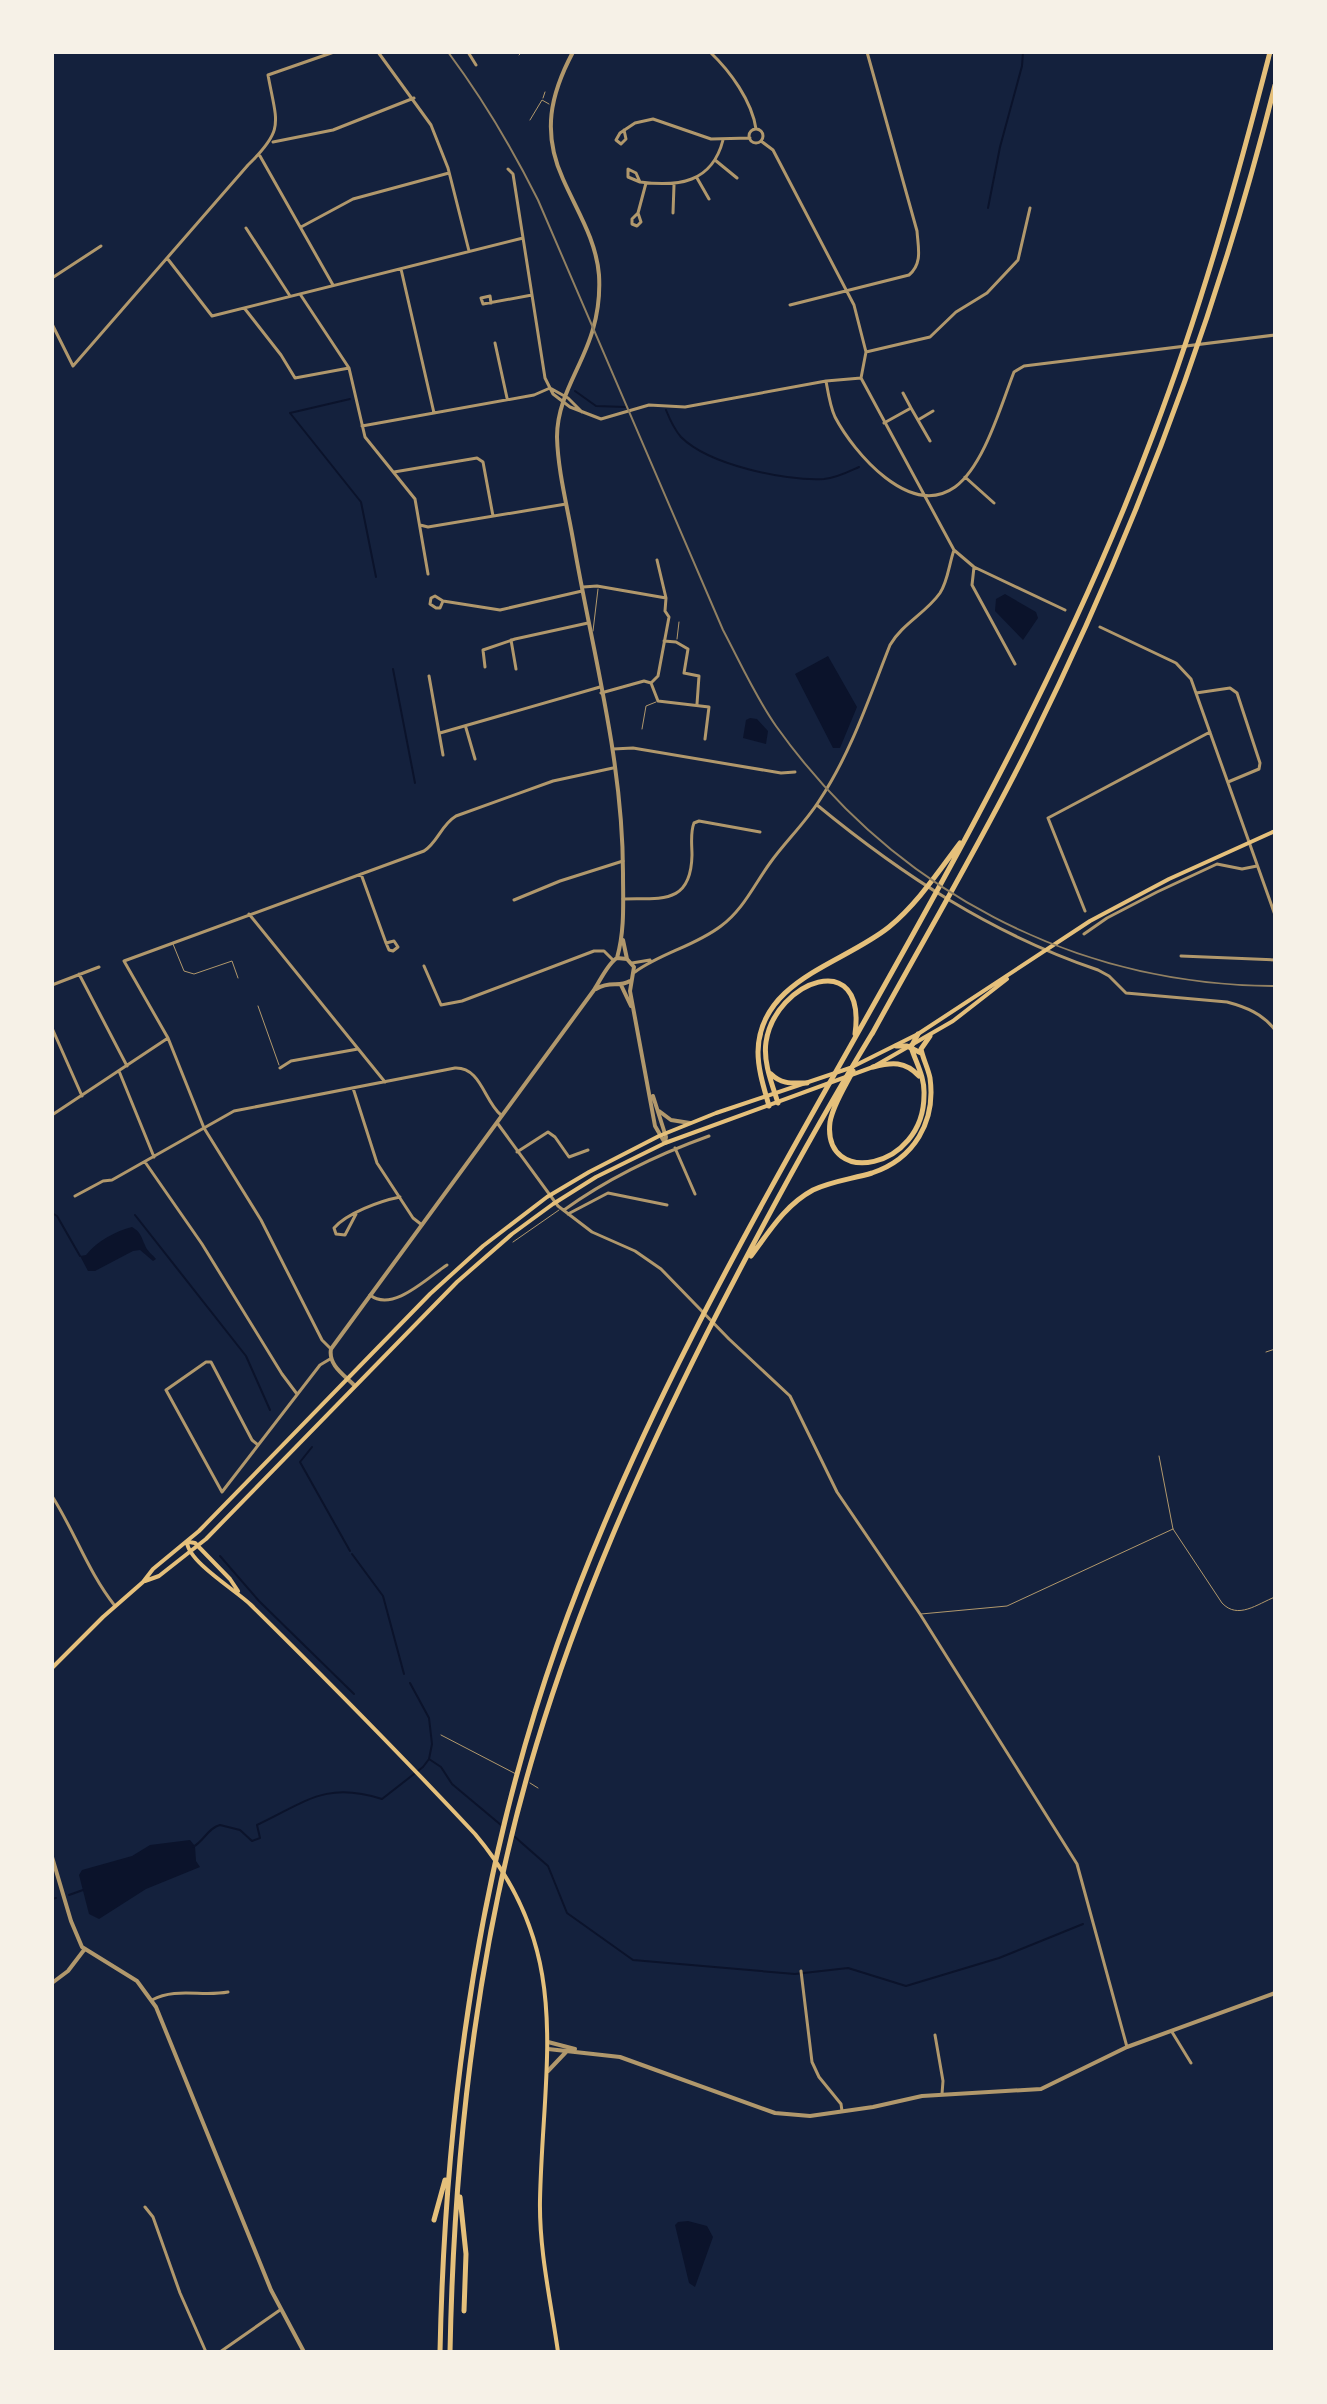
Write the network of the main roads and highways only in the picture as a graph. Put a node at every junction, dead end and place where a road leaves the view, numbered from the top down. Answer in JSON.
{"nodes":[{"id":1,"x":1270,"y":52,"type":"edge"},
{"id":2,"x":1275,"y":85,"type":"edge"},
{"id":3,"x":1275,"y":831,"type":"edge"},
{"id":4,"x":956,"y":851,"type":"junction"},
{"id":5,"x":1024,"y":964,"type":"junction"},
{"id":6,"x":873,"y":1032,"type":"junction"},
{"id":7,"x":918,"y":1034,"type":"junction"},
{"id":8,"x":930,"y":1036,"type":"junction"},
{"id":9,"x":855,"y":1039,"type":"junction"},
{"id":10,"x":896,"y":1046,"type":"junction"},
{"id":11,"x":911,"y":1047,"type":"junction"},
{"id":12,"x":922,"y":1054,"type":"junction"},
{"id":13,"x":873,"y":1067,"type":"junction"},
{"id":14,"x":768,"y":1070,"type":"junction"},
{"id":15,"x":923,"y":1081,"type":"junction"},
{"id":16,"x":807,"y":1083,"type":"junction"},
{"id":17,"x":775,"y":1094,"type":"junction"},
{"id":18,"x":766,"y":1096,"type":"junction"},
{"id":19,"x":778,"y":1103,"type":"junction"},
{"id":20,"x":769,"y":1106,"type":"junction"},
{"id":21,"x":738,"y":1273,"type":"junction"},
{"id":22,"x":187,"y":1542,"type":"junction"},
{"id":23,"x":198,"y":1546,"type":"junction"},
{"id":24,"x":189,"y":1552,"type":"junction"},
{"id":25,"x":143,"y":1582,"type":"junction"},
{"id":26,"x":240,"y":1594,"type":"junction"},
{"id":27,"x":52,"y":1668,"type":"edge"},
{"id":28,"x":449,"y":2164,"type":"junction"},
{"id":29,"x":458,"y":2180,"type":"junction"},
{"id":30,"x":434,"y":2220,"type":"dead end"},
{"id":31,"x":464,"y":2311,"type":"dead end"},
{"id":32,"x":440,"y":2352,"type":"edge"},
{"id":33,"x":450,"y":2352,"type":"edge"},
{"id":34,"x":558,"y":2352,"type":"edge"}],
"edges":[{"from":1,"to":4,"type":"highway"},
{"from":2,"to":6,"type":"highway"},
{"from":3,"to":5,"type":"main road"},
{"from":4,"to":9,"type":"highway"},
{"from":4,"to":18,"type":"highway"},
{"from":5,"to":7,"type":"main road"},
{"from":5,"to":8,"type":"main road"},
{"from":6,"to":15,"type":"highway"},
{"from":6,"to":21,"type":"highway"},
{"from":7,"to":10,"type":"main road"},
{"from":7,"to":11,"type":"highway"},
{"from":8,"to":11,"type":"main road"},
{"from":8,"to":12,"type":"highway"},
{"from":9,"to":14,"type":"highway"},
{"from":9,"to":28,"type":"highway"},
{"from":10,"to":11,"type":"highway"},
{"from":10,"to":16,"type":"main road"},
{"from":11,"to":12,"type":"highway"},
{"from":11,"to":13,"type":"main road"},
{"from":11,"to":15,"type":"highway"},
{"from":12,"to":21,"type":"highway"},
{"from":13,"to":15,"type":"highway"},
{"from":13,"to":19,"type":"main road"},
{"from":14,"to":16,"type":"highway"},
{"from":14,"to":17,"type":"highway"},
{"from":16,"to":17,"type":"main road"},
{"from":17,"to":18,"type":"main road"},
{"from":17,"to":19,"type":"highway"},
{"from":18,"to":20,"type":"highway"},
{"from":18,"to":22,"type":"main road"},
{"from":19,"to":20,"type":"main road"},
{"from":20,"to":23,"type":"main road"},
{"from":21,"to":29,"type":"highway"},
{"from":22,"to":23,"type":"main road"},
{"from":22,"to":24,"type":"main road"},
{"from":22,"to":25,"type":"main road"},
{"from":23,"to":24,"type":"main road"},
{"from":23,"to":26,"type":"main road"},
{"from":24,"to":25,"type":"main road"},
{"from":24,"to":26,"type":"main road"},
{"from":25,"to":27,"type":"main road"},
{"from":26,"to":34,"type":"main road"},
{"from":28,"to":30,"type":"highway"},
{"from":28,"to":32,"type":"highway"},
{"from":29,"to":31,"type":"highway"},
{"from":29,"to":33,"type":"highway"}]}
